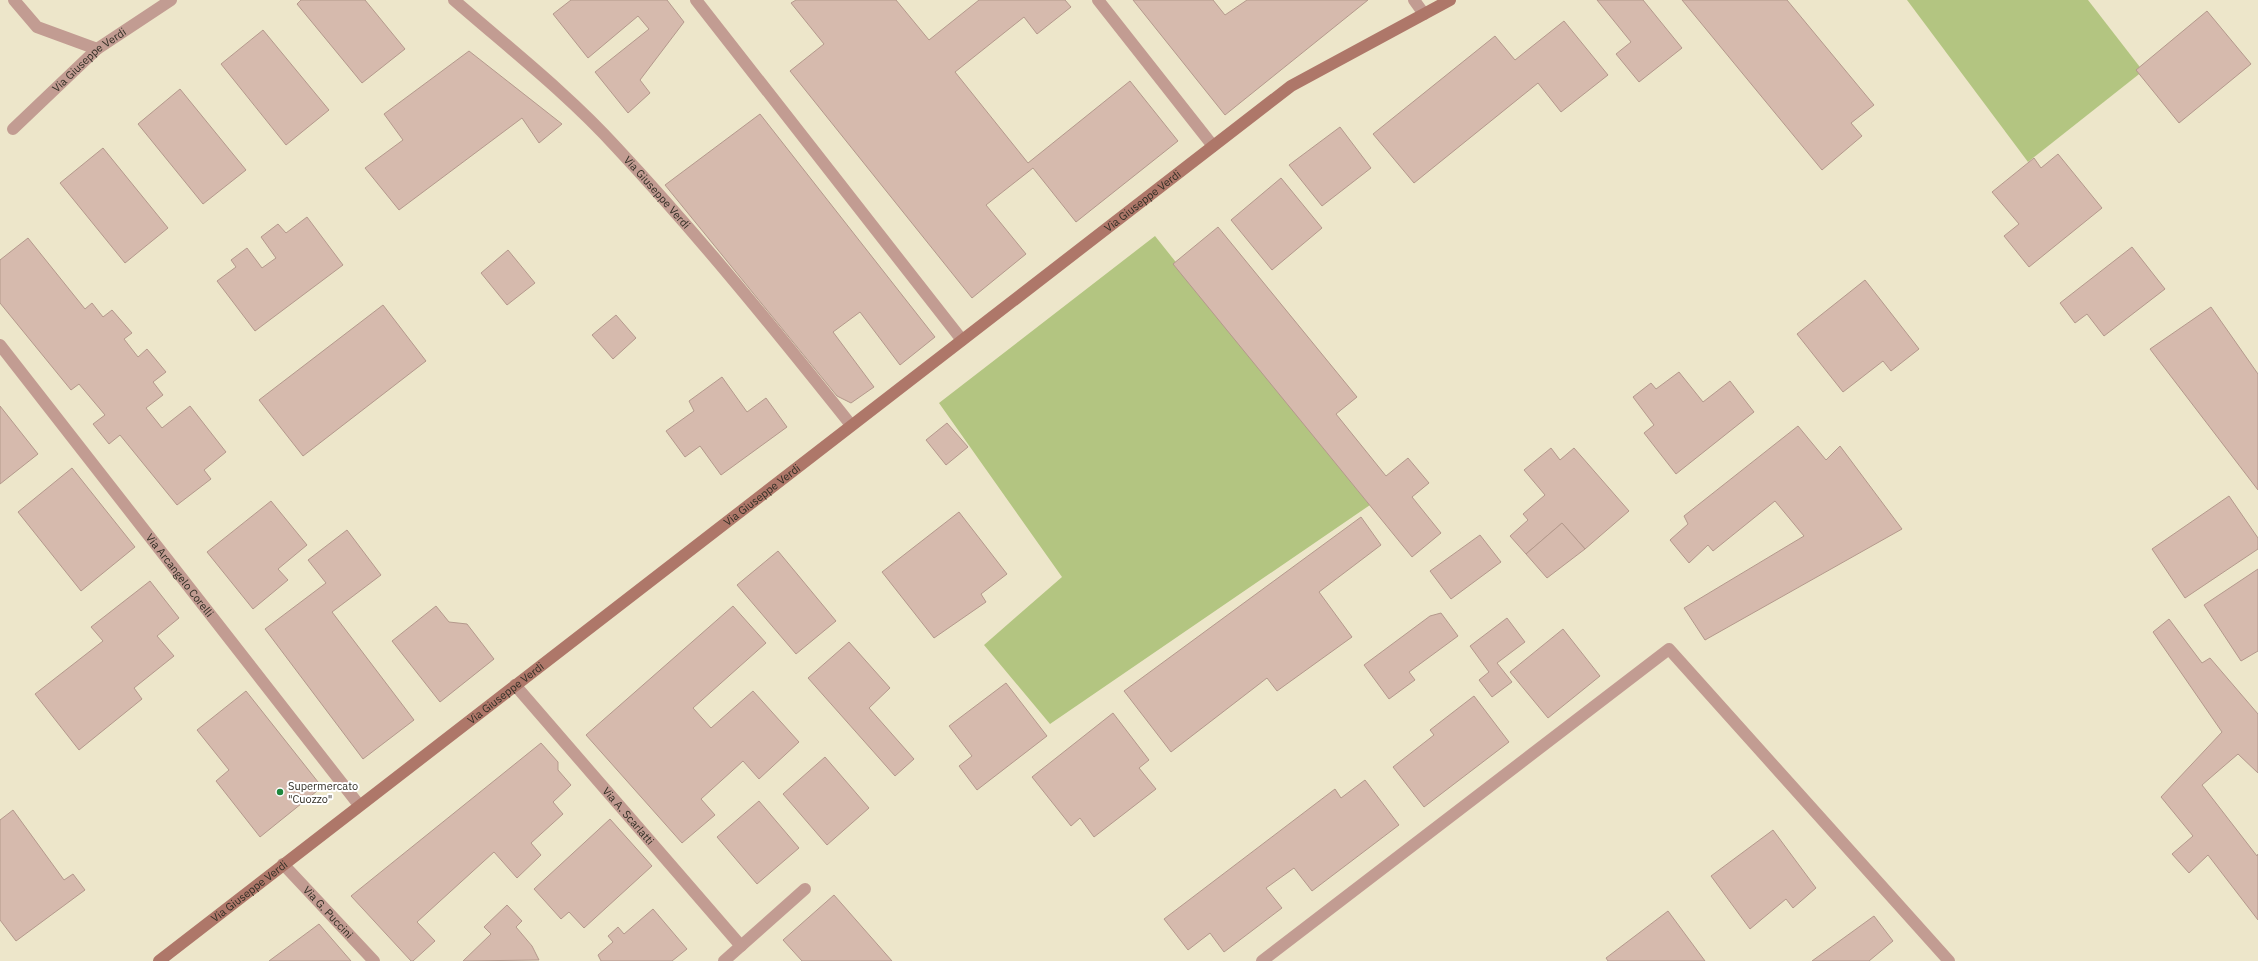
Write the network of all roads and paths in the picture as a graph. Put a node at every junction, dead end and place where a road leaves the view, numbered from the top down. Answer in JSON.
{"nodes":[{"id":1,"x":14,"y":0,"type":"edge"},
{"id":2,"x":171,"y":0,"type":"edge"},
{"id":3,"x":454,"y":0,"type":"edge"},
{"id":4,"x":696,"y":0,"type":"edge"},
{"id":5,"x":1098,"y":0,"type":"edge"},
{"id":6,"x":1414,"y":0,"type":"edge"},
{"id":7,"x":1450,"y":0,"type":"edge"},
{"id":8,"x":1424,"y":14,"type":"junction"},
{"id":9,"x":97,"y":49,"type":"junction"},
{"id":10,"x":13,"y":129,"type":"dead end"},
{"id":11,"x":1213,"y":146,"type":"junction"},
{"id":12,"x":962,"y":340,"type":"junction"},
{"id":13,"x":0,"y":345,"type":"edge"},
{"id":14,"x":851,"y":425,"type":"junction"},
{"id":15,"x":514,"y":685,"type":"junction"},
{"id":16,"x":359,"y":805,"type":"junction"},
{"id":17,"x":283,"y":864,"type":"junction"},
{"id":18,"x":805,"y":889,"type":"dead end"},
{"id":19,"x":741,"y":946,"type":"junction"},
{"id":20,"x":158,"y":961,"type":"edge"},
{"id":21,"x":374,"y":961,"type":"edge"},
{"id":22,"x":724,"y":961,"type":"edge"},
{"id":23,"x":1262,"y":961,"type":"edge"},
{"id":24,"x":1949,"y":961,"type":"edge"}],
"edges":[{"from":1,"to":9,"type":"street"},
{"from":2,"to":9,"type":"street","name":"Via Giuseppe Verdi"},
{"from":3,"to":14,"type":"street","name":"Via Giuseppe Verdi"},
{"from":4,"to":12,"type":"street"},
{"from":5,"to":11,"type":"street"},
{"from":6,"to":8,"type":"street"},
{"from":7,"to":8,"type":"street","name":"Via Giuseppe Verdi"},
{"from":8,"to":11,"type":"street","name":"Via Giuseppe Verdi"},
{"from":9,"to":10,"type":"street","name":"Via Giuseppe Verdi"},
{"from":11,"to":12,"type":"street","name":"Via Giuseppe Verdi"},
{"from":12,"to":14,"type":"street","name":"Via Giuseppe Verdi"},
{"from":13,"to":16,"type":"street","name":"Via Arcangelo Corelli"},
{"from":14,"to":15,"type":"street","name":"Via Giuseppe Verdi"},
{"from":15,"to":16,"type":"street","name":"Via Giuseppe Verdi"},
{"from":15,"to":19,"type":"street","name":"Via A. Scarlatti"},
{"from":16,"to":17,"type":"street","name":"Via Giuseppe Verdi"},
{"from":17,"to":20,"type":"street","name":"Via Giuseppe Verdi"},
{"from":17,"to":21,"type":"street","name":"Via G. Puccini"},
{"from":18,"to":19,"type":"street"},
{"from":19,"to":22,"type":"street"},
{"from":23,"to":24,"type":"street"}]}
